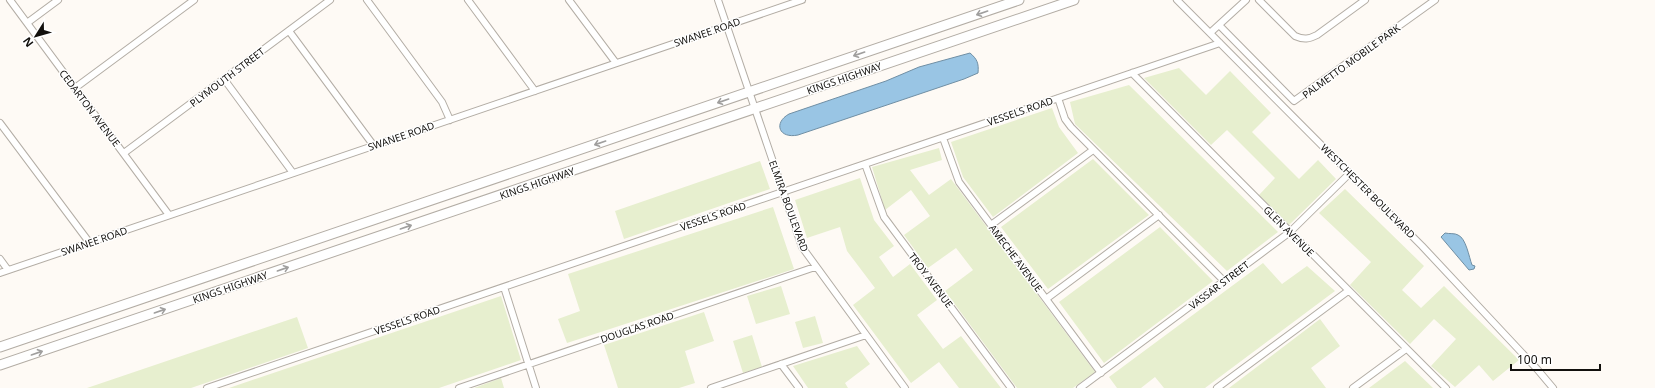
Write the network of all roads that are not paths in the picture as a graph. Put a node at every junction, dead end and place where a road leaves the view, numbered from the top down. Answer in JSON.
{"nodes":[{"id":1,"x":10,"y":0,"type":"edge"},
{"id":2,"x":58,"y":0,"type":"edge"},
{"id":3,"x":194,"y":0,"type":"edge"},
{"id":4,"x":330,"y":0,"type":"edge"},
{"id":5,"x":367,"y":0,"type":"edge"},
{"id":6,"x":468,"y":0,"type":"edge"},
{"id":7,"x":569,"y":0,"type":"edge"},
{"id":8,"x":718,"y":0,"type":"edge"},
{"id":9,"x":802,"y":0,"type":"edge"},
{"id":10,"x":1019,"y":0,"type":"edge"},
{"id":11,"x":1074,"y":0,"type":"edge"},
{"id":12,"x":1177,"y":0,"type":"edge"},
{"id":13,"x":1246,"y":0,"type":"edge"},
{"id":14,"x":1259,"y":0,"type":"edge"},
{"id":15,"x":1366,"y":0,"type":"edge"},
{"id":16,"x":1435,"y":0,"type":"edge"},
{"id":17,"x":27,"y":23,"type":"junction"},
{"id":18,"x":1219,"y":25,"type":"junction"},
{"id":19,"x":726,"y":26,"type":"junction"},
{"id":20,"x":289,"y":31,"type":"junction"},
{"id":21,"x":1210,"y":33,"type":"junction"},
{"id":22,"x":1220,"y":43,"type":"junction"},
{"id":23,"x":616,"y":63,"type":"junction"},
{"id":24,"x":1132,"y":73,"type":"junction"},
{"id":25,"x":224,"y":79,"type":"junction"},
{"id":26,"x":75,"y":88,"type":"junction"},
{"id":27,"x":535,"y":91,"type":"junction"},
{"id":28,"x":749,"y":92,"type":"junction"},
{"id":29,"x":1058,"y":98,"type":"junction"},
{"id":30,"x":754,"y":109,"type":"junction"},
{"id":31,"x":450,"y":120,"type":"junction"},
{"id":32,"x":0,"y":123,"type":"edge"},
{"id":33,"x":943,"y":138,"type":"junction"},
{"id":34,"x":374,"y":146,"type":"junction"},
{"id":35,"x":1093,"y":150,"type":"junction"},
{"id":36,"x":124,"y":153,"type":"junction"},
{"id":37,"x":865,"y":164,"type":"junction"},
{"id":38,"x":293,"y":173,"type":"junction"},
{"id":39,"x":1350,"y":173,"type":"junction"},
{"id":40,"x":783,"y":192,"type":"junction"},
{"id":41,"x":169,"y":215,"type":"junction"},
{"id":42,"x":1159,"y":215,"type":"junction"},
{"id":43,"x":991,"y":225,"type":"junction"},
{"id":44,"x":1290,"y":232,"type":"junction"},
{"id":45,"x":89,"y":242,"type":"junction"},
{"id":46,"x":0,"y":259,"type":"edge"},
{"id":47,"x":815,"y":267,"type":"junction"},
{"id":48,"x":8,"y":270,"type":"junction"},
{"id":49,"x":0,"y":273,"type":"edge"},
{"id":50,"x":1224,"y":281,"type":"junction"},
{"id":51,"x":504,"y":287,"type":"junction"},
{"id":52,"x":1348,"y":290,"type":"junction"},
{"id":53,"x":1046,"y":299,"type":"junction"},
{"id":54,"x":866,"y":335,"type":"junction"},
{"id":55,"x":0,"y":347,"type":"edge"},
{"id":56,"x":1406,"y":348,"type":"junction"},
{"id":57,"x":528,"y":364,"type":"junction"},
{"id":58,"x":781,"y":364,"type":"junction"},
{"id":59,"x":0,"y":366,"type":"edge"},
{"id":60,"x":1101,"y":373,"type":"junction"},
{"id":61,"x":207,"y":388,"type":"edge"},
{"id":62,"x":459,"y":388,"type":"edge"},
{"id":63,"x":536,"y":388,"type":"edge"},
{"id":64,"x":711,"y":388,"type":"edge"},
{"id":65,"x":799,"y":388,"type":"edge"},
{"id":66,"x":905,"y":388,"type":"edge"},
{"id":67,"x":1011,"y":388,"type":"edge"},
{"id":68,"x":1080,"y":388,"type":"edge"},
{"id":69,"x":1217,"y":388,"type":"edge"},
{"id":70,"x":1353,"y":388,"type":"edge"},
{"id":71,"x":1446,"y":388,"type":"edge"},
{"id":72,"x":1553,"y":388,"type":"edge"}],
"edges":[{"from":1,"to":17,"type":"street","name":"CEDARTON AVENUE"},
{"from":2,"to":17,"type":"street"},
{"from":3,"to":26,"type":"street"},
{"from":4,"to":20,"type":"street","name":"PLYMOUTH STREET"},
{"from":5,"to":31,"type":"street"},
{"from":6,"to":27,"type":"street"},
{"from":7,"to":23,"type":"street"},
{"from":8,"to":19,"type":"street","name":"ELMIRA BOULEVARD"},
{"from":9,"to":19,"type":"street","name":"SWANEE ROAD"},
{"from":10,"to":28,"type":"main road","name":"KINGS HIGHWAY","one_way":true},
{"from":11,"to":30,"type":"main road","name":"KINGS HIGHWAY"},
{"from":12,"to":21,"type":"street","name":"WESTCHESTER BOULEVARD"},
{"from":13,"to":18,"type":"street"},
{"from":14,"to":15,"type":"street"},
{"from":16,"to":18,"type":"street","name":"PALMETTO MOBILE PARK"},
{"from":17,"to":26,"type":"street","name":"CEDARTON AVENUE"},
{"from":18,"to":21,"type":"street"},
{"from":19,"to":23,"type":"street","name":"SWANEE ROAD"},
{"from":19,"to":28,"type":"street","name":"ELMIRA BOULEVARD"},
{"from":20,"to":25,"type":"street","name":"PLYMOUTH STREET"},
{"from":20,"to":34,"type":"street"},
{"from":21,"to":22,"type":"street","name":"WESTCHESTER BOULEVARD"},
{"from":22,"to":24,"type":"street","name":"VESSELS ROAD"},
{"from":22,"to":39,"type":"street","name":"WESTCHESTER BOULEVARD"},
{"from":23,"to":27,"type":"street","name":"SWANEE ROAD"},
{"from":24,"to":29,"type":"street","name":"VESSELS ROAD"},
{"from":24,"to":44,"type":"street","name":"GLEN AVENUE"},
{"from":25,"to":36,"type":"street","name":"PLYMOUTH STREET"},
{"from":25,"to":38,"type":"street"},
{"from":26,"to":36,"type":"street","name":"CEDARTON AVENUE"},
{"from":27,"to":31,"type":"street","name":"SWANEE ROAD"},
{"from":28,"to":30,"type":"street","name":"ELMIRA BOULEVARD"},
{"from":28,"to":55,"type":"main road","name":"KINGS HIGHWAY","one_way":true},
{"from":29,"to":33,"type":"street","name":"VESSELS ROAD"},
{"from":29,"to":35,"type":"street"},
{"from":30,"to":40,"type":"street","name":"ELMIRA BOULEVARD"},
{"from":59,"to":30,"type":"main road","name":"KINGS HIGHWAY","one_way":true},
{"from":31,"to":34,"type":"street","name":"SWANEE ROAD"},
{"from":32,"to":45,"type":"street"},
{"from":33,"to":37,"type":"street","name":"VESSELS ROAD"},
{"from":33,"to":43,"type":"street","name":"AMECHE AVENUE"},
{"from":34,"to":38,"type":"street","name":"SWANEE ROAD"},
{"from":35,"to":42,"type":"street"},
{"from":35,"to":43,"type":"street"},
{"from":36,"to":41,"type":"street","name":"CEDARTON AVENUE"},
{"from":37,"to":40,"type":"street","name":"VESSELS ROAD"},
{"from":37,"to":67,"type":"street","name":"TROY AVENUE"},
{"from":38,"to":41,"type":"street","name":"SWANEE ROAD"},
{"from":39,"to":44,"type":"street","name":"VASSAR STREET"},
{"from":39,"to":72,"type":"street","name":"WESTCHESTER BOULEVARD"},
{"from":40,"to":47,"type":"street","name":"ELMIRA BOULEVARD"},
{"from":40,"to":51,"type":"street","name":"VESSELS ROAD"},
{"from":41,"to":45,"type":"street","name":"SWANEE ROAD"},
{"from":42,"to":50,"type":"street"},
{"from":42,"to":53,"type":"street"},
{"from":43,"to":53,"type":"street","name":"AMECHE AVENUE"},
{"from":44,"to":50,"type":"street","name":"VASSAR STREET"},
{"from":44,"to":52,"type":"street","name":"GLEN AVENUE"},
{"from":45,"to":48,"type":"street","name":"SWANEE ROAD"},
{"from":46,"to":48,"type":"street"},
{"from":47,"to":54,"type":"street","name":"ELMIRA BOULEVARD"},
{"from":47,"to":57,"type":"street","name":"DOUGLAS ROAD"},
{"from":48,"to":49,"type":"street","name":"SWANEE ROAD"},
{"from":50,"to":60,"type":"street","name":"VASSAR STREET"},
{"from":51,"to":57,"type":"street"},
{"from":51,"to":61,"type":"street","name":"VESSELS ROAD"},
{"from":52,"to":56,"type":"street","name":"GLEN AVENUE"},
{"from":52,"to":69,"type":"street"},
{"from":53,"to":60,"type":"street","name":"AMECHE AVENUE"},
{"from":54,"to":58,"type":"street"},
{"from":54,"to":66,"type":"street","name":"ELMIRA BOULEVARD"},
{"from":56,"to":70,"type":"street"},
{"from":56,"to":71,"type":"street","name":"GLEN AVENUE"},
{"from":57,"to":62,"type":"street","name":"DOUGLAS ROAD"},
{"from":57,"to":63,"type":"street"},
{"from":58,"to":64,"type":"street"},
{"from":58,"to":65,"type":"street"},
{"from":60,"to":68,"type":"street","name":"VASSAR STREET"}]}
